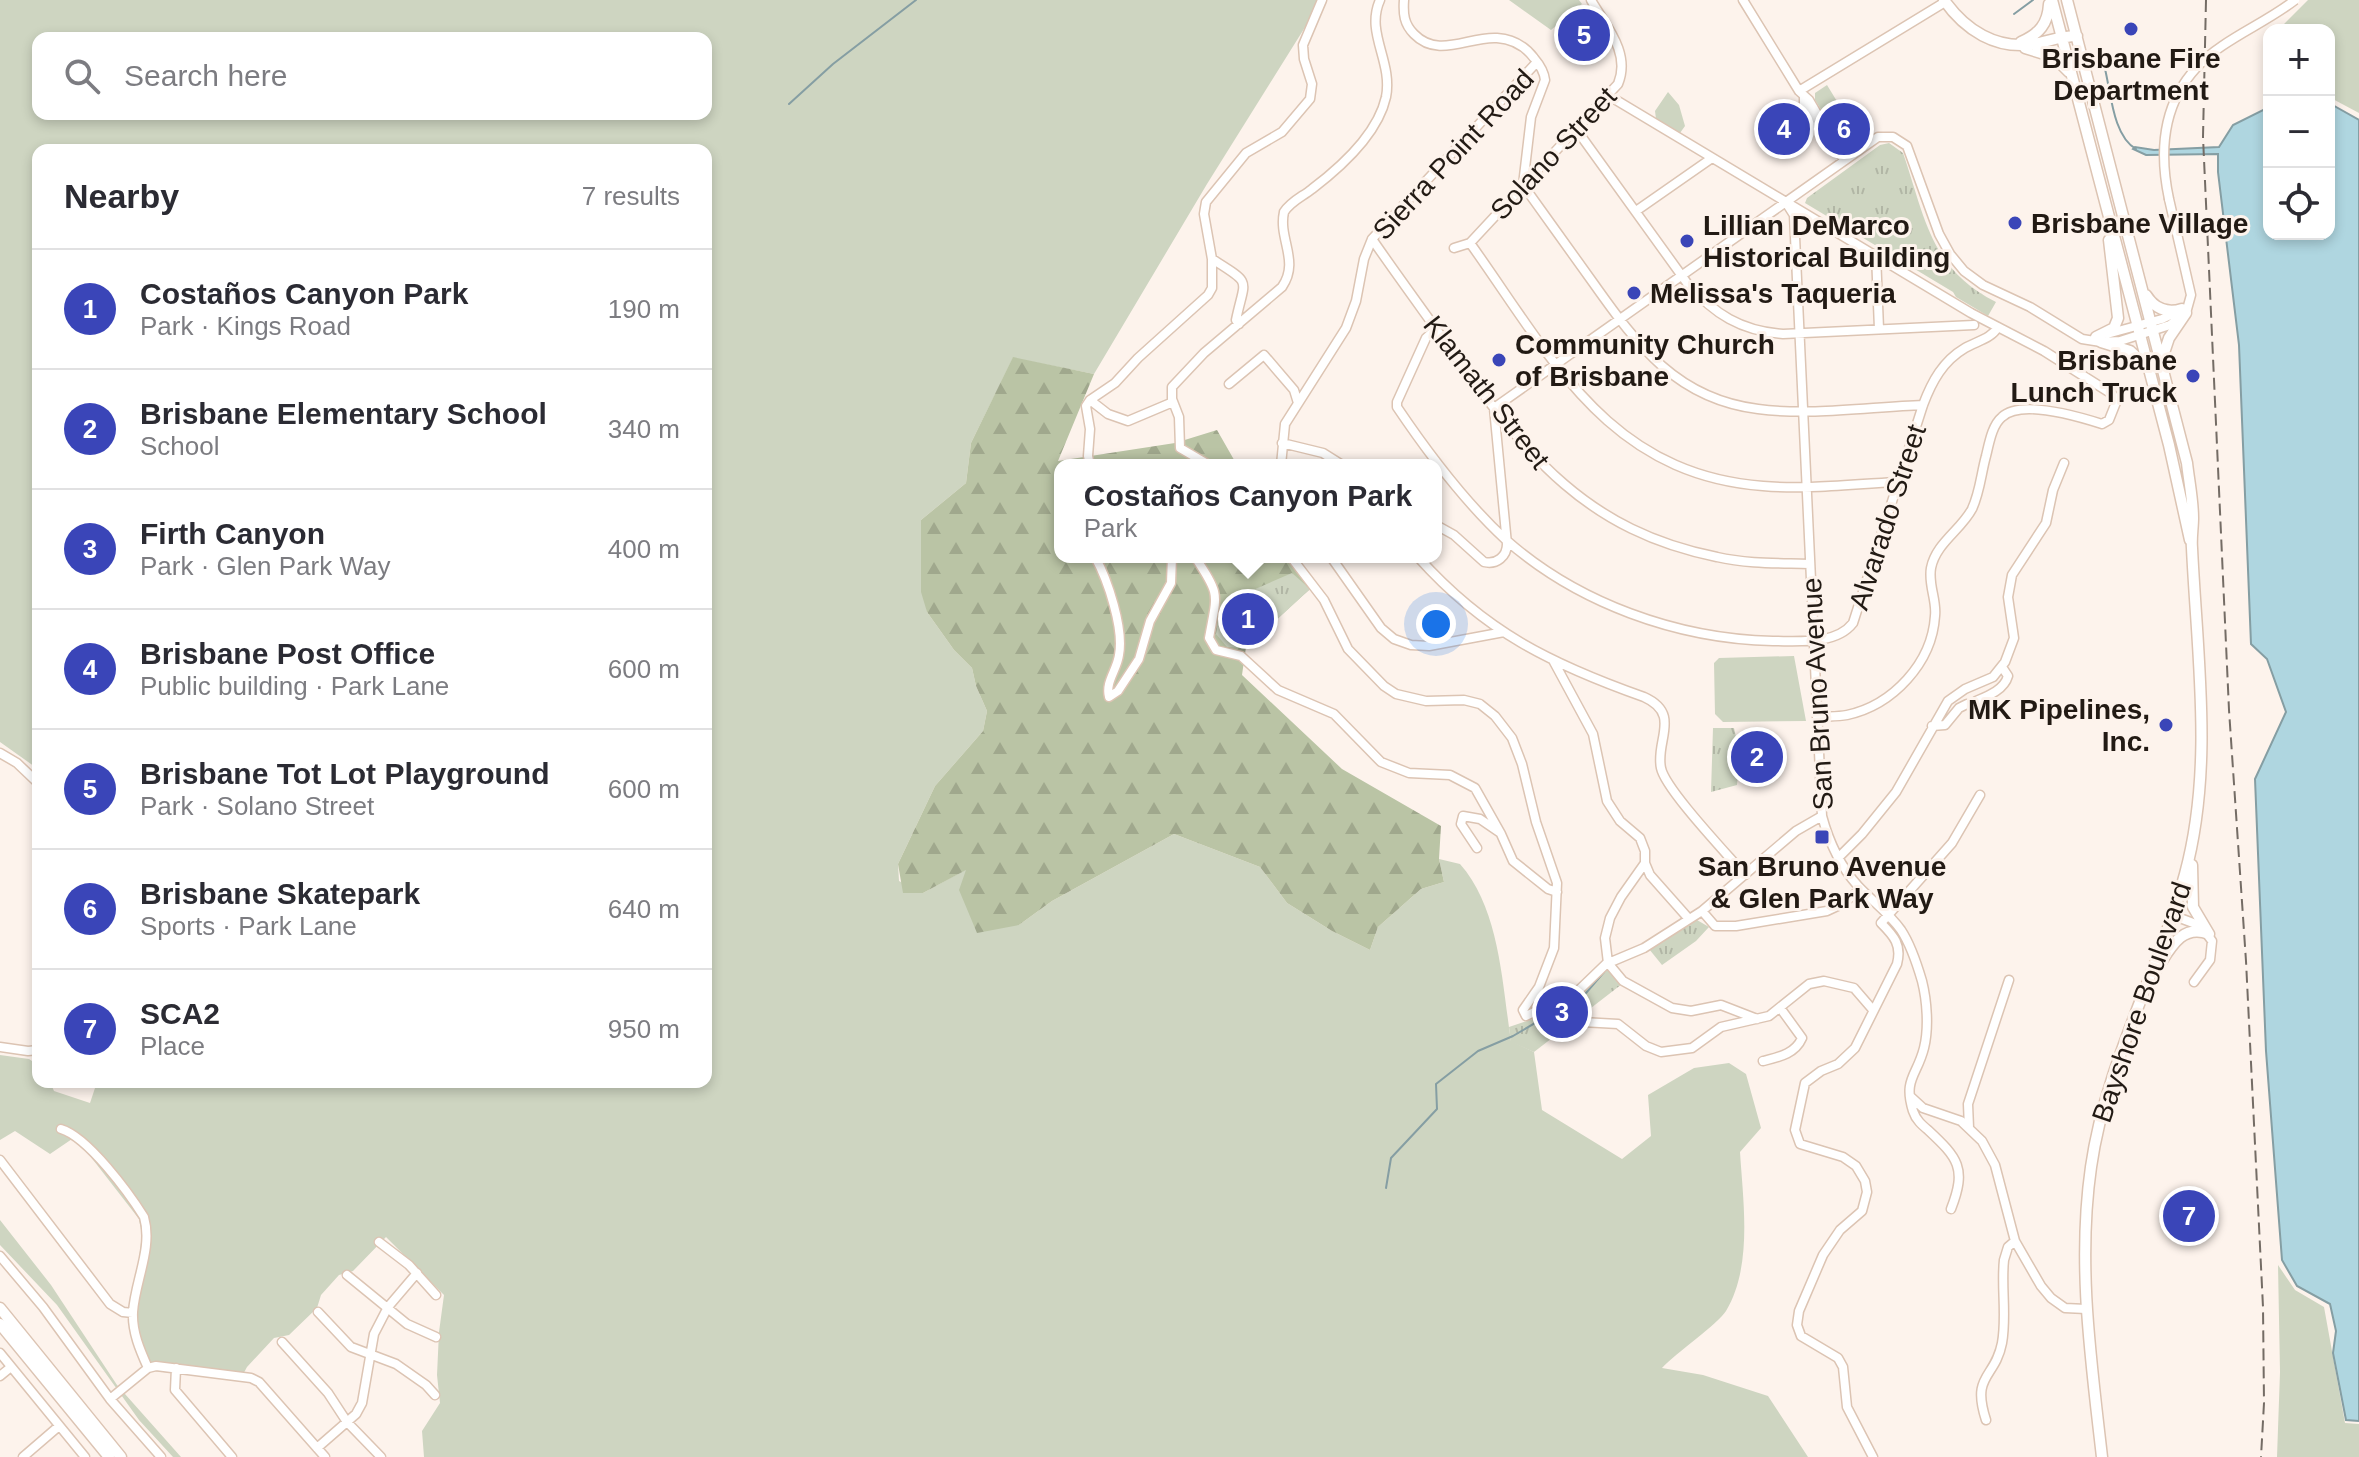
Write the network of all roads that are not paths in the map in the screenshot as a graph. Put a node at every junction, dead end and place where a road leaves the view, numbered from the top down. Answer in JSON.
{"nodes":[{"id":1,"x":1322,"y":0,"type":"edge"},
{"id":2,"x":1380,"y":0,"type":"edge"},
{"id":3,"x":1404,"y":0,"type":"edge"},
{"id":4,"x":1591,"y":0,"type":"edge"},
{"id":5,"x":1743,"y":0,"type":"edge"},
{"id":6,"x":2051,"y":0,"type":"edge"},
{"id":7,"x":2067,"y":0,"type":"edge"},
{"id":8,"x":2295,"y":0,"type":"edge"},
{"id":9,"x":1944,"y":1,"type":"edge"},
{"id":10,"x":2061,"y":36,"type":"junction"},
{"id":11,"x":2077,"y":36,"type":"junction"},
{"id":12,"x":2015,"y":45,"type":"junction"},
{"id":13,"x":1537,"y":62,"type":"junction"},
{"id":14,"x":2072,"y":80,"type":"junction"},
{"id":15,"x":1802,"y":95,"type":"junction"},
{"id":16,"x":1616,"y":100,"type":"dead end"},
{"id":17,"x":1576,"y":129,"type":"junction"},
{"id":18,"x":1712,"y":158,"type":"junction"},
{"id":19,"x":1526,"y":160,"type":"junction"},
{"id":20,"x":1844,"y":160,"type":"junction"},
{"id":21,"x":1540,"y":165,"type":"junction"},
{"id":22,"x":1523,"y":185,"type":"junction"},
{"id":23,"x":2102,"y":198,"type":"junction"},
{"id":24,"x":1786,"y":201,"type":"junction"},
{"id":25,"x":1636,"y":211,"type":"junction"},
{"id":26,"x":1372,"y":239,"type":"junction"},
{"id":27,"x":1470,"y":243,"type":"junction"},
{"id":28,"x":1454,"y":248,"type":"dead end"},
{"id":29,"x":1876,"y":254,"type":"junction"},
{"id":30,"x":1212,"y":259,"type":"junction"},
{"id":31,"x":1681,"y":275,"type":"junction"},
{"id":32,"x":2142,"y":287,"type":"junction"},
{"id":33,"x":2184,"y":311,"type":"junction"},
{"id":34,"x":1619,"y":320,"type":"junction"},
{"id":35,"x":1976,"y":321,"type":"junction"},
{"id":36,"x":1239,"y":324,"type":"junction"},
{"id":37,"x":1998,"y":327,"type":"junction"},
{"id":38,"x":2152,"y":327,"type":"junction"},
{"id":39,"x":1436,"y":329,"type":"junction"},
{"id":40,"x":1879,"y":329,"type":"junction"},
{"id":41,"x":2139,"y":331,"type":"junction"},
{"id":42,"x":1799,"y":333,"type":"junction"},
{"id":43,"x":1982,"y":339,"type":"junction"},
{"id":44,"x":2099,"y":340,"type":"junction"},
{"id":45,"x":2162,"y":361,"type":"junction"},
{"id":46,"x":1556,"y":363,"type":"junction"},
{"id":47,"x":2150,"y":371,"type":"junction"},
{"id":48,"x":1229,"y":384,"type":"dead end"},
{"id":49,"x":1308,"y":389,"type":"junction"},
{"id":50,"x":1294,"y":390,"type":"junction"},
{"id":51,"x":1090,"y":400,"type":"junction"},
{"id":52,"x":1173,"y":402,"type":"junction"},
{"id":53,"x":1298,"y":403,"type":"junction"},
{"id":54,"x":1923,"y":405,"type":"junction"},
{"id":55,"x":1494,"y":408,"type":"junction"},
{"id":56,"x":1802,"y":410,"type":"junction"},
{"id":57,"x":1508,"y":427,"type":"junction"},
{"id":58,"x":1497,"y":436,"type":"junction"},
{"id":59,"x":1282,"y":443,"type":"junction"},
{"id":60,"x":1089,"y":459,"type":"edge"},
{"id":61,"x":1199,"y":459,"type":"edge"},
{"id":62,"x":1281,"y":459,"type":"edge"},
{"id":63,"x":1332,"y":459,"type":"edge"},
{"id":64,"x":1436,"y":459,"type":"edge"},
{"id":65,"x":2064,"y":463,"type":"dead end"},
{"id":66,"x":1442,"y":468,"type":"edge"},
{"id":67,"x":1898,"y":482,"type":"junction"},
{"id":68,"x":1807,"y":486,"type":"junction"},
{"id":69,"x":1502,"y":504,"type":"junction"},
{"id":70,"x":1478,"y":511,"type":"junction"},
{"id":71,"x":1442,"y":528,"type":"edge"},
{"id":72,"x":1506,"y":539,"type":"junction"},
{"id":73,"x":2192,"y":546,"type":"junction"},
{"id":74,"x":1098,"y":563,"type":"edge"},
{"id":75,"x":1172,"y":563,"type":"edge"},
{"id":76,"x":1200,"y":563,"type":"edge"},
{"id":77,"x":1298,"y":563,"type":"edge"},
{"id":78,"x":1335,"y":563,"type":"edge"},
{"id":79,"x":1424,"y":563,"type":"edge"},
{"id":80,"x":1809,"y":564,"type":"junction"},
{"id":81,"x":1504,"y":632,"type":"junction"},
{"id":82,"x":1813,"y":640,"type":"junction"},
{"id":83,"x":1554,"y":662,"type":"junction"},
{"id":84,"x":2002,"y":667,"type":"junction"},
{"id":85,"x":1817,"y":717,"type":"junction"},
{"id":86,"x":1932,"y":726,"type":"junction"},
{"id":87,"x":0,"y":753,"type":"edge"},
{"id":88,"x":32,"y":777,"type":"edge"},
{"id":89,"x":1980,"y":795,"type":"dead end"},
{"id":90,"x":1822,"y":816,"type":"junction"},
{"id":91,"x":1501,"y":834,"type":"junction"},
{"id":92,"x":2192,"y":845,"type":"junction"},
{"id":93,"x":1477,"y":848,"type":"dead end"},
{"id":94,"x":1838,"y":858,"type":"junction"},
{"id":95,"x":1645,"y":863,"type":"junction"},
{"id":96,"x":1745,"y":875,"type":"junction"},
{"id":97,"x":1861,"y":889,"type":"junction"},
{"id":98,"x":1557,"y":892,"type":"junction"},
{"id":99,"x":1702,"y":911,"type":"junction"},
{"id":100,"x":1888,"y":914,"type":"junction"},
{"id":101,"x":2172,"y":915,"type":"junction"},
{"id":102,"x":1689,"y":919,"type":"junction"},
{"id":103,"x":2209,"y":934,"type":"junction"},
{"id":104,"x":1608,"y":963,"type":"junction"},
{"id":105,"x":2009,"y":980,"type":"dead end"},
{"id":106,"x":2194,"y":982,"type":"dead end"},
{"id":107,"x":2142,"y":991,"type":"junction"},
{"id":108,"x":1781,"y":1009,"type":"junction"},
{"id":109,"x":1873,"y":1010,"type":"junction"},
{"id":110,"x":1757,"y":1019,"type":"junction"},
{"id":111,"x":1559,"y":1035,"type":"dead end"},
{"id":112,"x":0,"y":1047,"type":"edge"},
{"id":113,"x":32,"y":1051,"type":"edge"},
{"id":114,"x":1763,"y":1061,"type":"dead end"},
{"id":115,"x":1911,"y":1096,"type":"junction"},
{"id":116,"x":1969,"y":1128,"type":"junction"},
{"id":117,"x":61,"y":1129,"type":"dead end"},
{"id":118,"x":0,"y":1160,"type":"edge"},
{"id":119,"x":1951,"y":1209,"type":"dead end"},
{"id":120,"x":2015,"y":1241,"type":"junction"},
{"id":121,"x":379,"y":1242,"type":"dead end"},
{"id":122,"x":0,"y":1256,"type":"edge"},
{"id":123,"x":417,"y":1273,"type":"junction"},
{"id":124,"x":347,"y":1275,"type":"dead end"},
{"id":125,"x":436,"y":1295,"type":"dead end"},
{"id":126,"x":388,"y":1307,"type":"junction"},
{"id":127,"x":0,"y":1308,"type":"edge"},
{"id":128,"x":2086,"y":1309,"type":"junction"},
{"id":129,"x":318,"y":1312,"type":"dead end"},
{"id":130,"x":133,"y":1313,"type":"junction"},
{"id":131,"x":0,"y":1324,"type":"edge"},
{"id":132,"x":436,"y":1337,"type":"dead end"},
{"id":133,"x":282,"y":1342,"type":"dead end"},
{"id":134,"x":0,"y":1353,"type":"edge"},
{"id":135,"x":369,"y":1355,"type":"junction"},
{"id":136,"x":11,"y":1367,"type":"junction"},
{"id":137,"x":148,"y":1368,"type":"junction"},
{"id":138,"x":176,"y":1368,"type":"junction"},
{"id":139,"x":0,"y":1376,"type":"edge"},
{"id":140,"x":435,"y":1395,"type":"dead end"},
{"id":141,"x":110,"y":1399,"type":"junction"},
{"id":142,"x":1986,"y":1420,"type":"dead end"},
{"id":143,"x":347,"y":1422,"type":"junction"},
{"id":144,"x":59,"y":1426,"type":"junction"},
{"id":145,"x":317,"y":1448,"type":"junction"},
{"id":146,"x":23,"y":1457,"type":"edge"},
{"id":147,"x":85,"y":1457,"type":"edge"},
{"id":148,"x":109,"y":1457,"type":"edge"},
{"id":149,"x":121,"y":1457,"type":"edge"},
{"id":150,"x":161,"y":1457,"type":"edge"},
{"id":151,"x":232,"y":1457,"type":"edge"},
{"id":152,"x":325,"y":1457,"type":"edge"},
{"id":153,"x":381,"y":1457,"type":"edge"},
{"id":154,"x":1873,"y":1457,"type":"edge"},
{"id":155,"x":2102,"y":1457,"type":"edge"}],
"edges":[{"from":1,"to":30,"type":"street"},
{"from":2,"to":36,"type":"street"},
{"from":3,"to":13,"type":"street"},
{"from":4,"to":17,"type":"street","name":"Solano Street"},
{"from":5,"to":15,"type":"street"},
{"from":6,"to":10,"type":"main road","name":"Bayshore Boulevard"},
{"from":6,"to":12,"type":"main road"},
{"from":7,"to":11,"type":"main road","name":"Bayshore Boulevard"},
{"from":8,"to":33,"type":"street","bridge":true},
{"from":9,"to":12,"type":"main road"},
{"from":9,"to":15,"type":"street"},
{"from":10,"to":11,"type":"main road"},
{"from":10,"to":12,"type":"main road"},
{"from":10,"to":14,"type":"main road","name":"Bayshore Boulevard"},
{"from":11,"to":32,"type":"main road","name":"Bayshore Boulevard"},
{"from":12,"to":14,"type":"main road"},
{"from":13,"to":19,"type":"street"},
{"from":13,"to":26,"type":"street","name":"Sierra Point Road"},
{"from":14,"to":23,"type":"main road","name":"Bayshore Boulevard"},
{"from":15,"to":20,"type":"street"},
{"from":16,"to":18,"type":"street"},
{"from":17,"to":21,"type":"street","name":"Solano Street"},
{"from":17,"to":25,"type":"street"},
{"from":18,"to":24,"type":"street"},
{"from":18,"to":25,"type":"street"},
{"from":19,"to":21,"type":"street"},
{"from":19,"to":22,"type":"street"},
{"from":20,"to":24,"type":"street"},
{"from":20,"to":44,"type":"street"},
{"from":21,"to":22,"type":"street","name":"Solano Street"},
{"from":22,"to":27,"type":"street","name":"Solano Street"},
{"from":22,"to":34,"type":"street"},
{"from":23,"to":41,"type":"main road","name":"Bayshore Boulevard"},
{"from":23,"to":44,"type":"main road"},
{"from":24,"to":29,"type":"street"},
{"from":24,"to":31,"type":"street"},
{"from":24,"to":42,"type":"street","name":"San Bruno Avenue"},
{"from":25,"to":31,"type":"street"},
{"from":26,"to":39,"type":"street","name":"Klamath Street"},
{"from":26,"to":49,"type":"street","name":"Sierra Point Road"},
{"from":27,"to":28,"type":"street","name":"Solano Street"},
{"from":27,"to":46,"type":"street"},
{"from":29,"to":35,"type":"street"},
{"from":29,"to":40,"type":"street"},
{"from":30,"to":36,"type":"street"},
{"from":30,"to":51,"type":"street"},
{"from":31,"to":34,"type":"street"},
{"from":31,"to":42,"type":"street"},
{"from":32,"to":33,"type":"main road"},
{"from":32,"to":38,"type":"main road","name":"Bayshore Boulevard"},
{"from":33,"to":38,"type":"street"},
{"from":33,"to":45,"type":"main road"},
{"from":34,"to":46,"type":"street"},
{"from":34,"to":56,"type":"street"},
{"from":35,"to":37,"type":"street"},
{"from":35,"to":40,"type":"street"},
{"from":35,"to":43,"type":"street"},
{"from":36,"to":52,"type":"street"},
{"from":37,"to":43,"type":"street","name":"Alvarado Street"},
{"from":37,"to":85,"type":"street"},
{"from":38,"to":41,"type":"street"},
{"from":38,"to":45,"type":"main road","name":"Bayshore Boulevard"},
{"from":39,"to":55,"type":"street","name":"Klamath Street"},
{"from":39,"to":64,"type":"street","name":"Alvarado Street"},
{"from":40,"to":42,"type":"street"},
{"from":41,"to":44,"type":"street"},
{"from":41,"to":47,"type":"main road","name":"Bayshore Boulevard"},
{"from":42,"to":56,"type":"street","name":"San Bruno Avenue"},
{"from":43,"to":54,"type":"street","name":"Alvarado Street"},
{"from":44,"to":47,"type":"main road"},
{"from":45,"to":73,"type":"main road","name":"Bayshore Boulevard"},
{"from":46,"to":55,"type":"street"},
{"from":46,"to":68,"type":"street"},
{"from":47,"to":73,"type":"main road","name":"Bayshore Boulevard"},
{"from":48,"to":50,"type":"street"},
{"from":49,"to":50,"type":"street"},
{"from":49,"to":53,"type":"street","name":"Sierra Point Road"},
{"from":50,"to":53,"type":"street"},
{"from":51,"to":52,"type":"street"},
{"from":51,"to":60,"type":"street"},
{"from":52,"to":61,"type":"street"},
{"from":53,"to":59,"type":"street","name":"Sierra Point Road"},
{"from":54,"to":56,"type":"street"},
{"from":54,"to":67,"type":"street","name":"Alvarado Street"},
{"from":55,"to":57,"type":"street","name":"Klamath Street"},
{"from":55,"to":58,"type":"street"},
{"from":56,"to":68,"type":"street","name":"San Bruno Avenue"},
{"from":57,"to":58,"type":"street"},
{"from":57,"to":80,"type":"street","name":"Klamath Street"},
{"from":58,"to":69,"type":"street"},
{"from":59,"to":62,"type":"street","name":"Sierra Point Road"},
{"from":59,"to":63,"type":"street"},
{"from":65,"to":84,"type":"street"},
{"from":66,"to":70,"type":"street","name":"Alvarado Street"},
{"from":67,"to":68,"type":"street"},
{"from":67,"to":82,"type":"street","name":"Alvarado Street"},
{"from":68,"to":80,"type":"street","name":"San Bruno Avenue"},
{"from":69,"to":70,"type":"street"},
{"from":69,"to":72,"type":"street"},
{"from":70,"to":72,"type":"street","name":"Alvarado Street"},
{"from":71,"to":72,"type":"street"},
{"from":72,"to":82,"type":"street","name":"Alvarado Street"},
{"from":73,"to":92,"type":"main road","name":"Bayshore Boulevard"},
{"from":74,"to":75,"type":"street"},
{"from":76,"to":91,"type":"street"},
{"from":77,"to":98,"type":"street"},
{"from":78,"to":81,"type":"street"},
{"from":79,"to":81,"type":"street"},
{"from":80,"to":82,"type":"street","name":"San Bruno Avenue"},
{"from":81,"to":83,"type":"street"},
{"from":82,"to":85,"type":"street","name":"San Bruno Avenue"},
{"from":83,"to":95,"type":"street"},
{"from":83,"to":96,"type":"street"},
{"from":84,"to":86,"type":"street"},
{"from":84,"to":86,"type":"street"},
{"from":85,"to":90,"type":"street","name":"San Bruno Avenue"},
{"from":86,"to":94,"type":"street"},
{"from":87,"to":88,"type":"street"},
{"from":89,"to":100,"type":"street"},
{"from":90,"to":94,"type":"street","name":"San Bruno Avenue"},
{"from":90,"to":96,"type":"street"},
{"from":91,"to":93,"type":"street"},
{"from":91,"to":98,"type":"street"},
{"from":92,"to":101,"type":"main road","name":"Bayshore Boulevard"},
{"from":92,"to":103,"type":"main road"},
{"from":94,"to":97,"type":"street","name":"San Bruno Avenue"},
{"from":95,"to":102,"type":"street"},
{"from":95,"to":104,"type":"street"},
{"from":96,"to":99,"type":"street"},
{"from":97,"to":99,"type":"street"},
{"from":97,"to":100,"type":"street","name":"San Bruno Avenue"},
{"from":98,"to":104,"type":"street"},
{"from":99,"to":102,"type":"street"},
{"from":100,"to":109,"type":"street"},
{"from":100,"to":115,"type":"street","name":"San Bruno Avenue"},
{"from":101,"to":103,"type":"street"},
{"from":101,"to":107,"type":"main road","name":"Bayshore Boulevard"},
{"from":102,"to":104,"type":"street"},
{"from":103,"to":106,"type":"street"},
{"from":103,"to":107,"type":"main road"},
{"from":104,"to":110,"type":"street"},
{"from":105,"to":116,"type":"street"},
{"from":107,"to":128,"type":"main road","name":"Bayshore Boulevard"},
{"from":108,"to":109,"type":"street"},
{"from":108,"to":110,"type":"street"},
{"from":108,"to":114,"type":"street"},
{"from":109,"to":154,"type":"street"},
{"from":110,"to":111,"type":"street"},
{"from":112,"to":113,"type":"street"},
{"from":115,"to":116,"type":"street"},
{"from":115,"to":119,"type":"street"},
{"from":116,"to":120,"type":"street"},
{"from":117,"to":130,"type":"street"},
{"from":118,"to":130,"type":"street"},
{"from":120,"to":128,"type":"street"},
{"from":120,"to":142,"type":"street"},
{"from":121,"to":123,"type":"street"},
{"from":122,"to":141,"type":"street"},
{"from":123,"to":125,"type":"street"},
{"from":123,"to":126,"type":"street"},
{"from":124,"to":126,"type":"street"},
{"from":126,"to":132,"type":"street"},
{"from":126,"to":135,"type":"street"},
{"from":127,"to":149,"type":"main road"},
{"from":128,"to":155,"type":"main road","name":"Bayshore Boulevard"},
{"from":129,"to":135,"type":"street"},
{"from":130,"to":137,"type":"street"},
{"from":131,"to":148,"type":"main road"},
{"from":133,"to":143,"type":"street"},
{"from":134,"to":136,"type":"street"},
{"from":135,"to":140,"type":"street"},
{"from":135,"to":143,"type":"street"},
{"from":136,"to":139,"type":"street"},
{"from":136,"to":144,"type":"street"},
{"from":137,"to":138,"type":"street"},
{"from":137,"to":141,"type":"street"},
{"from":138,"to":145,"type":"street"},
{"from":138,"to":151,"type":"street"},
{"from":141,"to":150,"type":"street"},
{"from":143,"to":145,"type":"street"},
{"from":143,"to":153,"type":"street"},
{"from":144,"to":146,"type":"street"},
{"from":144,"to":147,"type":"street"},
{"from":145,"to":152,"type":"street"}]}
